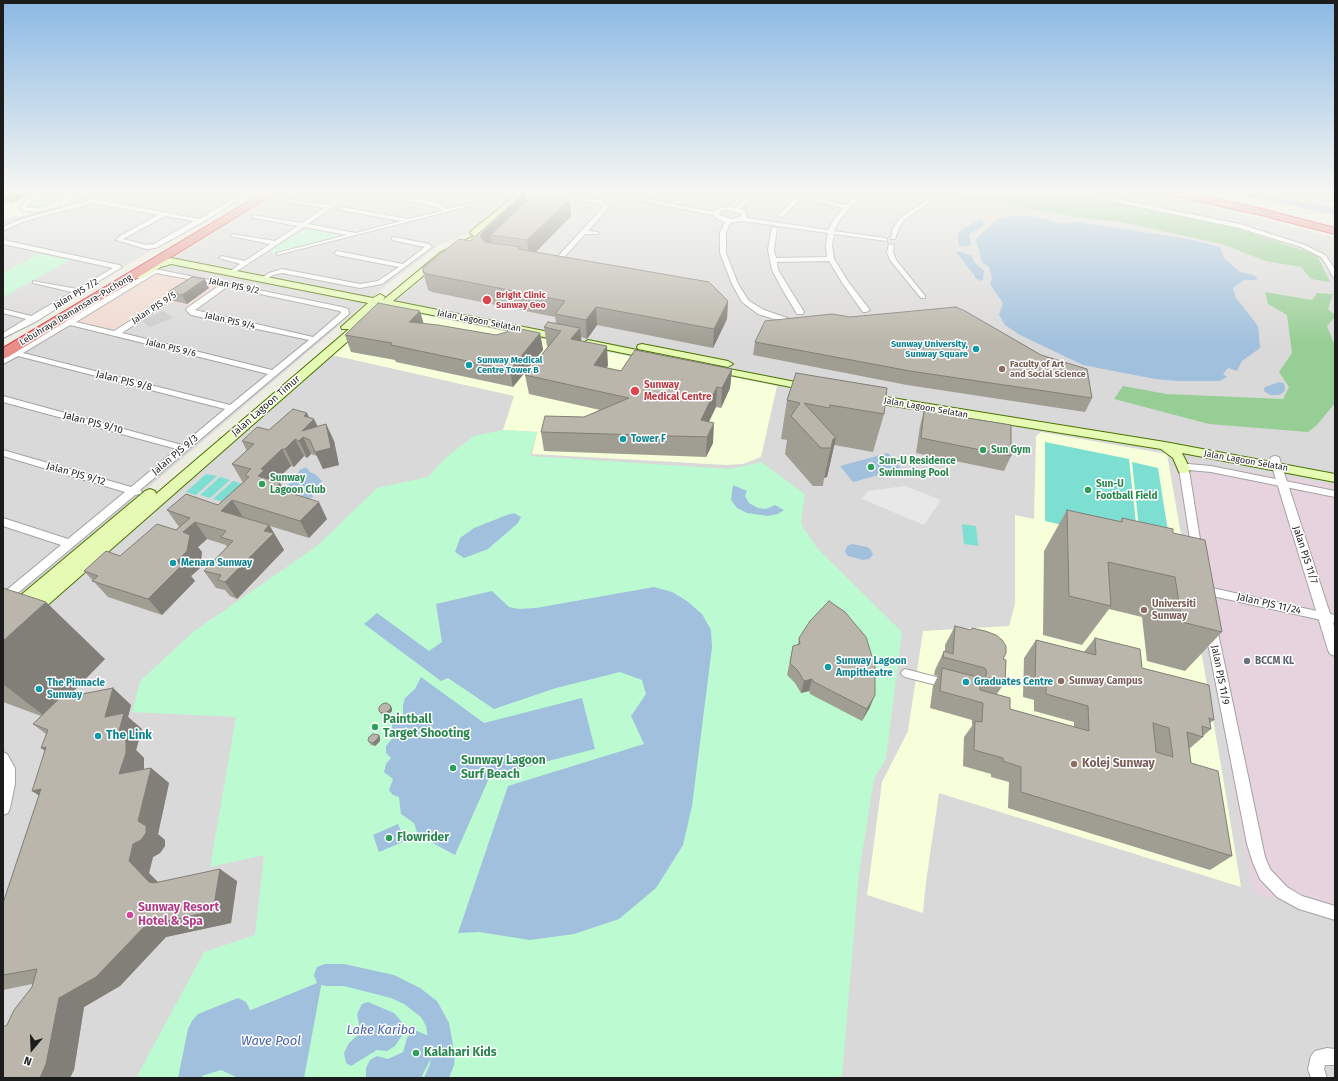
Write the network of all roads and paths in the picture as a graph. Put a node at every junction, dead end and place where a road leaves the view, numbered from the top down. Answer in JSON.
{"nodes":[{"id":1,"x":5,"y":242,"type":"edge"},
{"id":2,"x":128,"y":242,"type":"edge"},
{"id":3,"x":162,"y":242,"type":"edge"},
{"id":4,"x":175,"y":242,"type":"edge"},
{"id":5,"x":188,"y":242,"type":"edge"},
{"id":6,"x":274,"y":242,"type":"edge"},
{"id":7,"x":325,"y":242,"type":"edge"},
{"id":8,"x":411,"y":242,"type":"edge"},
{"id":9,"x":454,"y":242,"type":"edge"},
{"id":10,"x":467,"y":242,"type":"edge"},
{"id":11,"x":499,"y":242,"type":"edge"},
{"id":12,"x":574,"y":242,"type":"edge"},
{"id":13,"x":723,"y":242,"type":"edge"},
{"id":14,"x":772,"y":242,"type":"edge"},
{"id":15,"x":829,"y":242,"type":"edge"},
{"id":16,"x":895,"y":242,"type":"edge"},
{"id":17,"x":1291,"y":242,"type":"edge"},
{"id":18,"x":277,"y":243,"type":"joint"},
{"id":19,"x":180,"y":247,"type":"junction"},
{"id":20,"x":337,"y":253,"type":"dead end"},
{"id":21,"x":279,"y":254,"type":"dead end"},
{"id":22,"x":222,"y":258,"type":"dead end"},
{"id":23,"x":831,"y":259,"type":"junction"},
{"id":24,"x":773,"y":260,"type":"junction"},
{"id":25,"x":404,"y":266,"type":"junction"},
{"id":26,"x":239,"y":268,"type":"junction"},
{"id":27,"x":213,"y":270,"type":"junction"},
{"id":28,"x":1335,"y":276,"type":"edge"},
{"id":29,"x":267,"y":277,"type":"junction"},
{"id":30,"x":199,"y":279,"type":"junction"},
{"id":31,"x":35,"y":282,"type":"dead end"},
{"id":32,"x":225,"y":285,"type":"junction"},
{"id":33,"x":392,"y":287,"type":"junction"},
{"id":34,"x":404,"y":287,"type":"junction"},
{"id":35,"x":80,"y":292,"type":"junction"},
{"id":36,"x":102,"y":294,"type":"junction"},
{"id":37,"x":358,"y":295,"type":"junction"},
{"id":38,"x":923,"y":297,"type":"dead end"},
{"id":39,"x":383,"y":300,"type":"junction"},
{"id":40,"x":405,"y":304,"type":"junction"},
{"id":41,"x":866,"y":310,"type":"dead end"},
{"id":42,"x":3,"y":311,"type":"edge"},
{"id":43,"x":345,"y":311,"type":"joint"},
{"id":44,"x":369,"y":312,"type":"junction"},
{"id":45,"x":800,"y":312,"type":"dead end"},
{"id":46,"x":34,"y":319,"type":"junction"},
{"id":47,"x":68,"y":322,"type":"junction"},
{"id":48,"x":790,"y":322,"type":"edge"},
{"id":49,"x":115,"y":334,"type":"junction"},
{"id":50,"x":3,"y":336,"type":"edge"},
{"id":51,"x":314,"y":340,"type":"junction"},
{"id":52,"x":3,"y":344,"type":"edge"},
{"id":53,"x":3,"y":354,"type":"edge"},
{"id":54,"x":17,"y":354,"type":"junction"},
{"id":55,"x":3,"y":362,"type":"edge"},
{"id":56,"x":274,"y":373,"type":"junction"},
{"id":57,"x":819,"y":386,"type":"edge"},
{"id":58,"x":858,"y":393,"type":"edge"},
{"id":59,"x":3,"y":399,"type":"edge"},
{"id":60,"x":231,"y":408,"type":"junction"},
{"id":61,"x":1022,"y":421,"type":"junction"},
{"id":62,"x":1165,"y":446,"type":"junction"},
{"id":63,"x":183,"y":448,"type":"junction"},
{"id":64,"x":3,"y":453,"type":"edge"},
{"id":65,"x":1276,"y":463,"type":"junction"},
{"id":66,"x":1184,"y":469,"type":"junction"},
{"id":67,"x":1335,"y":472,"type":"edge"},
{"id":68,"x":1335,"y":478,"type":"edge"},
{"id":69,"x":1282,"y":484,"type":"junction"},
{"id":70,"x":132,"y":491,"type":"junction"},
{"id":71,"x":1335,"y":494,"type":"edge"},
{"id":72,"x":148,"y":495,"type":"junction"},
{"id":73,"x":3,"y":522,"type":"edge"},
{"id":74,"x":70,"y":544,"type":"junction"},
{"id":75,"x":1198,"y":558,"type":"edge"},
{"id":76,"x":3,"y":599,"type":"edge"},
{"id":77,"x":1206,"y":604,"type":"edge"},
{"id":78,"x":27,"y":606,"type":"junction"},
{"id":79,"x":1209,"y":618,"type":"edge"},
{"id":80,"x":1330,"y":618,"type":"edge"},
{"id":81,"x":3,"y":620,"type":"edge"},
{"id":82,"x":3,"y":634,"type":"edge"},
{"id":83,"x":1335,"y":650,"type":"edge"},
{"id":84,"x":905,"y":673,"type":"dead end"},
{"id":85,"x":949,"y":684,"type":"edge"},
{"id":86,"x":3,"y":758,"type":"edge"},
{"id":87,"x":3,"y":808,"type":"edge"},
{"id":88,"x":1335,"y":913,"type":"edge"},
{"id":89,"x":1335,"y":1057,"type":"edge"},
{"id":90,"x":1319,"y":1078,"type":"edge"}],
"edges":[{"from":1,"to":35,"type":"street","name":"Jalan PJS 7/2"},
{"from":2,"to":3,"type":"street"},
{"from":4,"to":52,"type":"highway","name":"Lebuhraya Damansara–Puchong"},
{"from":5,"to":19,"type":"highway","name":"Lebuhraya Damansara–Puchong"},
{"from":6,"to":18,"type":"street"},
{"from":7,"to":21,"type":"street"},
{"from":8,"to":25,"type":"street"},
{"from":9,"to":33,"type":"main road","name":"Jalan Lagoon Timur"},
{"from":10,"to":34,"type":"main road","name":"Jalan Lagoon Timur"},
{"from":11,"to":12,"type":"street"},
{"from":13,"to":48,"type":"street"},
{"from":14,"to":24,"type":"street"},
{"from":15,"to":23,"type":"street"},
{"from":16,"to":38,"type":"street"},
{"from":17,"to":28,"type":"street"},
{"from":18,"to":26,"type":"street"},
{"from":19,"to":26,"type":"main road","name":"Jalan Lagoon Selatan"},
{"from":19,"to":36,"type":"highway","name":"Lebuhraya Damansara–Puchong"},
{"from":20,"to":25,"type":"street"},
{"from":22,"to":26,"type":"street"},
{"from":23,"to":24,"type":"street"},
{"from":23,"to":41,"type":"street"},
{"from":24,"to":45,"type":"street"},
{"from":25,"to":29,"type":"street"},
{"from":26,"to":27,"type":"main road","name":"Jalan Lagoon Selatan"},
{"from":26,"to":29,"type":"main road","name":"Jalan Lagoon Selatan"},
{"from":27,"to":30,"type":"street","name":"Jalan PJS 9/5"},
{"from":27,"to":36,"type":"main road","name":"Jalan Lagoon Selatan"},
{"from":29,"to":37,"type":"main road","name":"Jalan Lagoon Selatan"},
{"from":30,"to":32,"type":"street","name":"Jalan PJS 9/2"},
{"from":30,"to":47,"type":"street","name":"Jalan PJS 9/2"},
{"from":30,"to":49,"type":"street","name":"Jalan PJS 9/5"},
{"from":31,"to":35,"type":"street"},
{"from":32,"to":43,"type":"street","name":"Jalan PJS 9/2"},
{"from":32,"to":51,"type":"street","name":"Jalan PJS 9/4"},
{"from":33,"to":37,"type":"main road"},
{"from":33,"to":39,"type":"main road","name":"Jalan Lagoon Timur"},
{"from":34,"to":39,"type":"main road","name":"Jalan Lagoon Timur"},
{"from":34,"to":40,"type":"main road"},
{"from":35,"to":46,"type":"street","name":"Jalan PJS 7/2"},
{"from":36,"to":53,"type":"highway","name":"Lebuhraya Damansara–Puchong"},
{"from":37,"to":39,"type":"main road","name":"Jalan Lagoon Selatan"},
{"from":37,"to":44,"type":"main road"},
{"from":39,"to":40,"type":"main road","name":"Jalan Lagoon Selatan"},
{"from":39,"to":44,"type":"main road","name":"Jalan Lagoon Timur"},
{"from":40,"to":44,"type":"main road"},
{"from":40,"to":57,"type":"main road","name":"Jalan Lagoon Selatan"},
{"from":42,"to":46,"type":"street"},
{"from":43,"to":51,"type":"street","name":"Jalan PJS 9/3"},
{"from":44,"to":72,"type":"main road","name":"Jalan Lagoon Timur"},
{"from":44,"to":78,"type":"main road","name":"Jalan Lagoon Timur"},
{"from":46,"to":50,"type":"street","name":"Jalan PJS 7/2"},
{"from":47,"to":49,"type":"street","name":"Jalan PJS 9/6"},
{"from":47,"to":54,"type":"street","name":"Jalan PJS 9/2"},
{"from":49,"to":56,"type":"street","name":"Jalan PJS 9/6"},
{"from":51,"to":56,"type":"street","name":"Jalan PJS 9/3"},
{"from":54,"to":55,"type":"street","name":"Jalan PJS 9/2"},
{"from":54,"to":60,"type":"street","name":"Jalan PJS 9/8"},
{"from":56,"to":60,"type":"street","name":"Jalan PJS 9/3"},
{"from":58,"to":61,"type":"main road","name":"Jalan Lagoon Selatan"},
{"from":59,"to":63,"type":"street","name":"Jalan PJS 9/10"},
{"from":60,"to":63,"type":"street","name":"Jalan PJS 9/3"},
{"from":61,"to":62,"type":"main road","name":"Jalan Lagoon Selatan"},
{"from":61,"to":65,"type":"main road","name":"Jalan Lagoon Selatan"},
{"from":62,"to":65,"type":"main road","name":"Jalan Lagoon Selatan"},
{"from":62,"to":66,"type":"main road"},
{"from":63,"to":70,"type":"street","name":"Jalan PJS 9/3"},
{"from":64,"to":70,"type":"street","name":"Jalan PJS 9/12"},
{"from":65,"to":67,"type":"main road","name":"Jalan Lagoon Selatan"},
{"from":65,"to":68,"type":"main road","name":"Jalan Lagoon Selatan"},
{"from":65,"to":69,"type":"street","name":"Jalan PJS 11/7"},
{"from":66,"to":69,"type":"street"},
{"from":66,"to":75,"type":"street"},
{"from":69,"to":71,"type":"street"},
{"from":69,"to":80,"type":"street","name":"Jalan PJS 11/7"},
{"from":70,"to":72,"type":"street","name":"Jalan PJS 9/12"},
{"from":70,"to":74,"type":"street","name":"Jalan PJS 9/3"},
{"from":72,"to":78,"type":"main road","name":"Jalan Lagoon Timur"},
{"from":73,"to":74,"type":"street"},
{"from":74,"to":76,"type":"street","name":"Jalan PJS 9/3"},
{"from":77,"to":80,"type":"street","name":"Jalan PJS 11/24"},
{"from":78,"to":81,"type":"main road","name":"Jalan Lagoon Timur"},
{"from":78,"to":82,"type":"main road","name":"Jalan Lagoon Timur"},
{"from":79,"to":88,"type":"street","name":"Jalan PJS 11/9"},
{"from":80,"to":83,"type":"street","name":"Jalan PJS 11/7"},
{"from":84,"to":85,"type":"street"},
{"from":86,"to":87,"type":"street"},
{"from":89,"to":90,"type":"street"}]}
